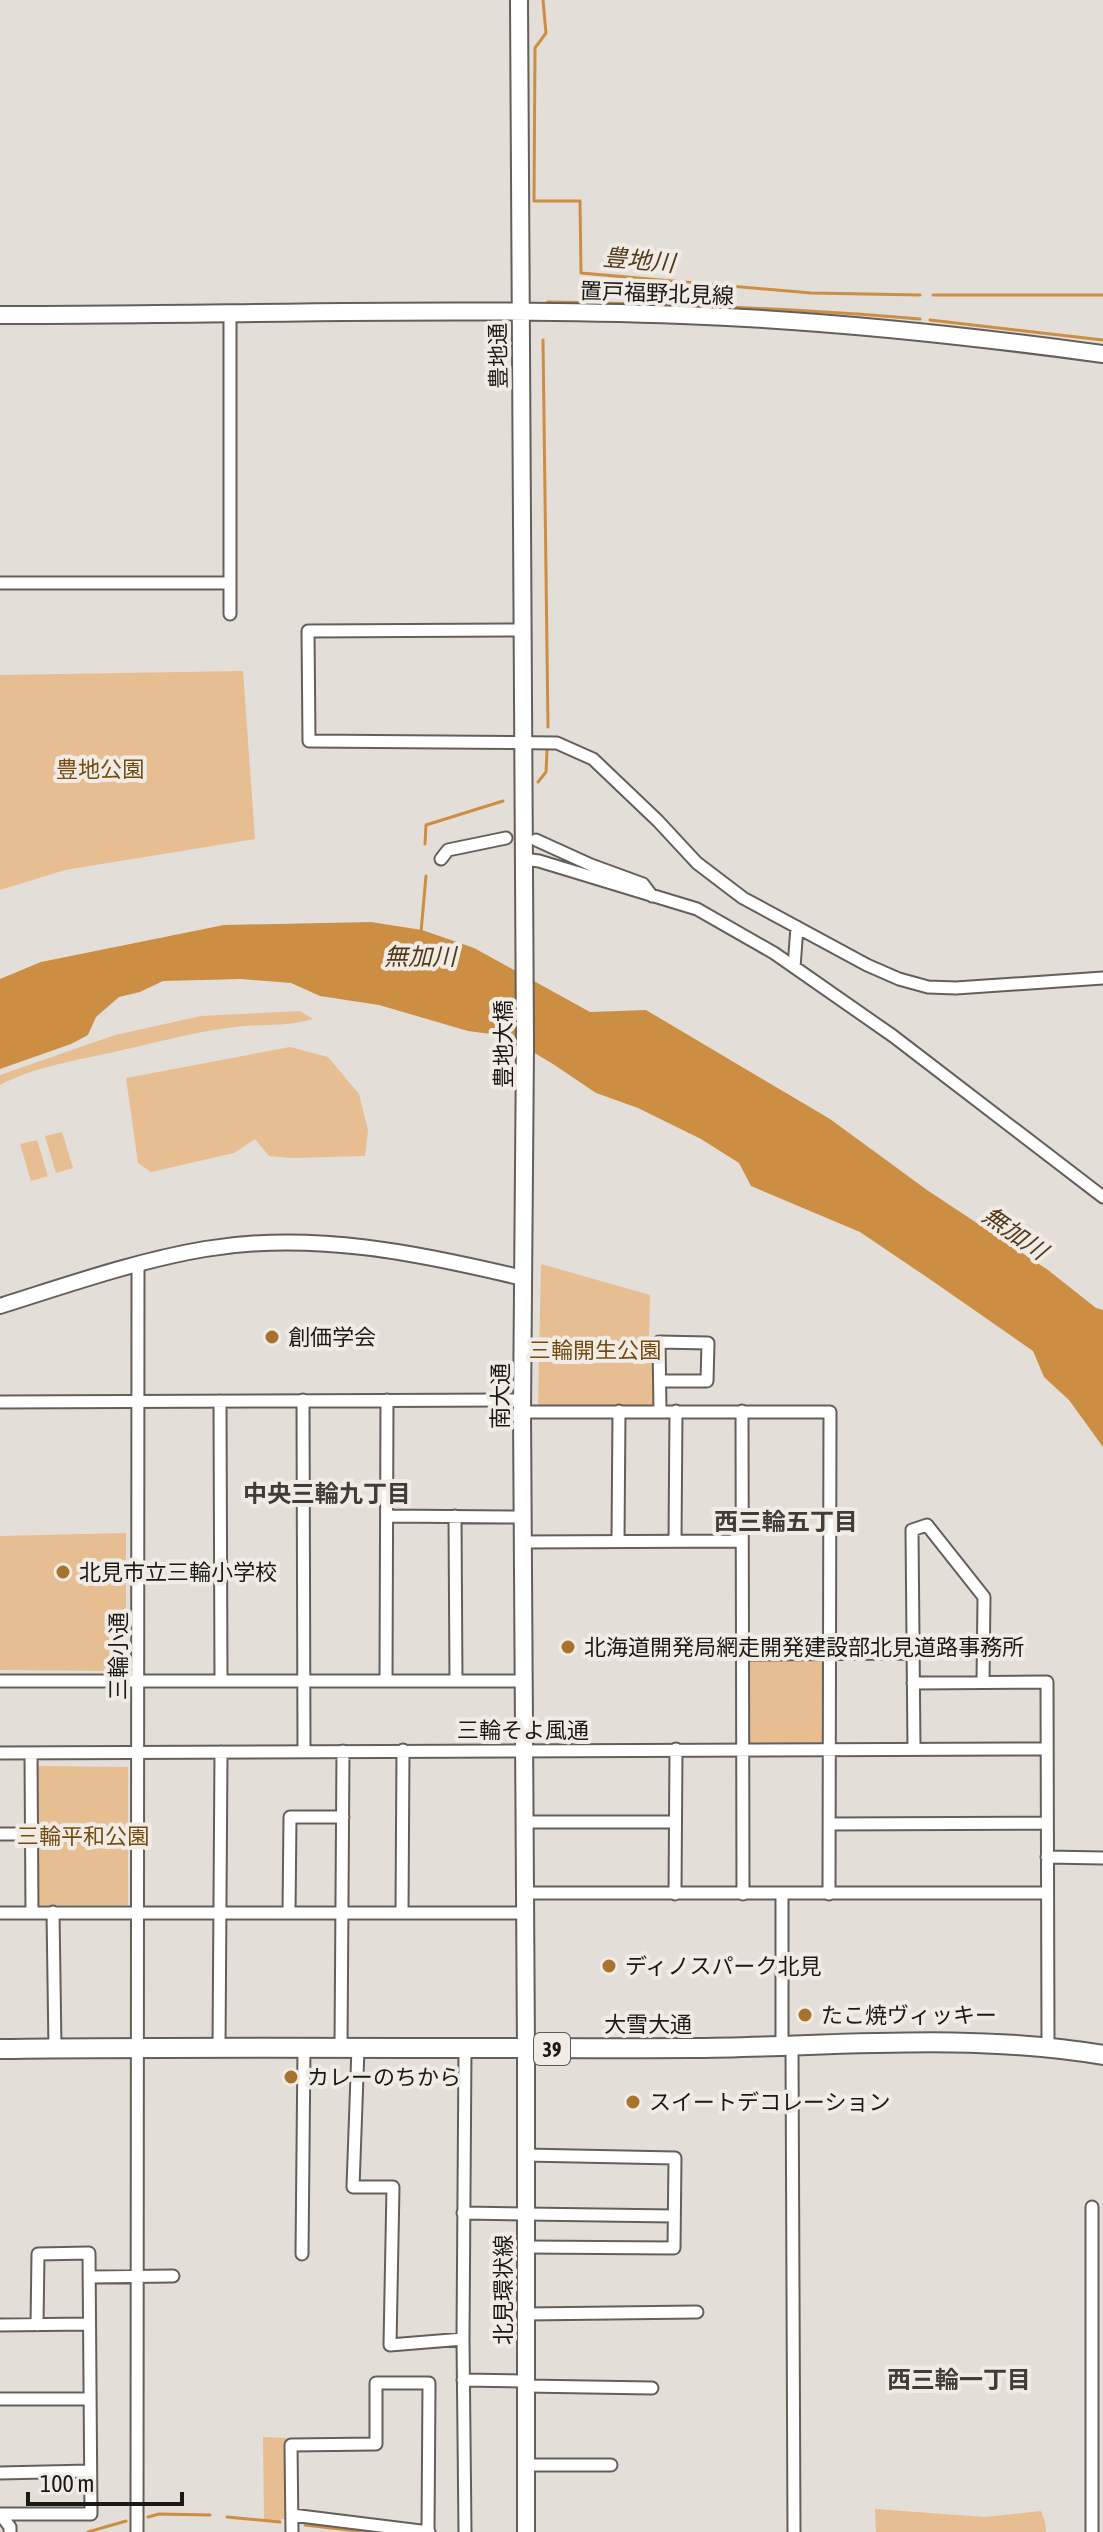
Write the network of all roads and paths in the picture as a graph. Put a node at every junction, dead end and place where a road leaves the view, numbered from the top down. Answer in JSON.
{"nodes":[{"id":1,"x":519,"y":0,"type":"edge"},
{"id":2,"x":520,"y":312,"type":"junction"},
{"id":3,"x":0,"y":315,"type":"edge"},
{"id":4,"x":230,"y":315,"type":"junction"},
{"id":5,"x":1103,"y":354,"type":"edge"},
{"id":6,"x":0,"y":583,"type":"edge"},
{"id":7,"x":230,"y":583,"type":"junction"},
{"id":8,"x":230,"y":614,"type":"dead end"},
{"id":9,"x":523,"y":630,"type":"junction"},
{"id":10,"x":522,"y":741,"type":"junction"},
{"id":11,"x":506,"y":838,"type":"dead end"},
{"id":12,"x":536,"y":840,"type":"dead end"},
{"id":13,"x":441,"y":859,"type":"dead end"},
{"id":14,"x":523,"y":864,"type":"junction"},
{"id":15,"x":652,"y":896,"type":"junction"},
{"id":16,"x":797,"y":927,"type":"junction"},
{"id":17,"x":794,"y":967,"type":"junction"},
{"id":18,"x":1103,"y":978,"type":"edge"},
{"id":19,"x":1103,"y":1197,"type":"edge"},
{"id":20,"x":138,"y":1264,"type":"junction"},
{"id":21,"x":523,"y":1278,"type":"junction"},
{"id":22,"x":0,"y":1306,"type":"edge"},
{"id":23,"x":660,"y":1381,"type":"junction"},
{"id":24,"x":303,"y":1400,"type":"junction"},
{"id":25,"x":387,"y":1400,"type":"junction"},
{"id":26,"x":137,"y":1401,"type":"junction"},
{"id":27,"x":220,"y":1401,"type":"junction"},
{"id":28,"x":0,"y":1402,"type":"edge"},
{"id":29,"x":522,"y":1406,"type":"junction"},
{"id":30,"x":619,"y":1411,"type":"junction"},
{"id":31,"x":660,"y":1411,"type":"junction"},
{"id":32,"x":676,"y":1411,"type":"junction"},
{"id":33,"x":742,"y":1411,"type":"junction"},
{"id":34,"x":387,"y":1516,"type":"junction"},
{"id":35,"x":455,"y":1516,"type":"junction"},
{"id":36,"x":522,"y":1517,"type":"junction"},
{"id":37,"x":618,"y":1541,"type":"junction"},
{"id":38,"x":675,"y":1541,"type":"junction"},
{"id":39,"x":742,"y":1541,"type":"junction"},
{"id":40,"x":522,"y":1542,"type":"junction"},
{"id":41,"x":912,"y":1653,"type":"junction"},
{"id":42,"x":743,"y":1654,"type":"junction"},
{"id":43,"x":828,"y":1654,"type":"junction"},
{"id":44,"x":304,"y":1680,"type":"junction"},
{"id":45,"x":386,"y":1680,"type":"junction"},
{"id":46,"x":0,"y":1681,"type":"edge"},
{"id":47,"x":138,"y":1681,"type":"junction"},
{"id":48,"x":221,"y":1681,"type":"junction"},
{"id":49,"x":456,"y":1681,"type":"junction"},
{"id":50,"x":524,"y":1681,"type":"junction"},
{"id":51,"x":983,"y":1682,"type":"junction"},
{"id":52,"x":913,"y":1683,"type":"junction"},
{"id":53,"x":525,"y":1749,"type":"junction"},
{"id":54,"x":676,"y":1749,"type":"junction"},
{"id":55,"x":743,"y":1749,"type":"junction"},
{"id":56,"x":828,"y":1749,"type":"junction"},
{"id":57,"x":914,"y":1749,"type":"junction"},
{"id":58,"x":1047,"y":1749,"type":"junction"},
{"id":59,"x":403,"y":1750,"type":"junction"},
{"id":60,"x":304,"y":1751,"type":"junction"},
{"id":61,"x":343,"y":1751,"type":"junction"},
{"id":62,"x":139,"y":1752,"type":"junction"},
{"id":63,"x":221,"y":1752,"type":"junction"},
{"id":64,"x":0,"y":1753,"type":"edge"},
{"id":65,"x":31,"y":1753,"type":"junction"},
{"id":66,"x":343,"y":1817,"type":"junction"},
{"id":67,"x":525,"y":1822,"type":"junction"},
{"id":68,"x":675,"y":1822,"type":"junction"},
{"id":69,"x":1047,"y":1823,"type":"junction"},
{"id":70,"x":829,"y":1824,"type":"junction"},
{"id":71,"x":0,"y":1834,"type":"edge"},
{"id":72,"x":31,"y":1834,"type":"junction"},
{"id":73,"x":1047,"y":1857,"type":"junction"},
{"id":74,"x":1103,"y":1858,"type":"edge"},
{"id":75,"x":525,"y":1893,"type":"junction"},
{"id":76,"x":1047,"y":1893,"type":"junction"},
{"id":77,"x":675,"y":1894,"type":"junction"},
{"id":78,"x":743,"y":1894,"type":"junction"},
{"id":79,"x":782,"y":1894,"type":"junction"},
{"id":80,"x":829,"y":1894,"type":"junction"},
{"id":81,"x":138,"y":1911,"type":"junction"},
{"id":82,"x":53,"y":1912,"type":"junction"},
{"id":83,"x":221,"y":1912,"type":"junction"},
{"id":84,"x":289,"y":1912,"type":"junction"},
{"id":85,"x":342,"y":1912,"type":"junction"},
{"id":86,"x":402,"y":1912,"type":"junction"},
{"id":87,"x":0,"y":1913,"type":"edge"},
{"id":88,"x":32,"y":1913,"type":"junction"},
{"id":89,"x":525,"y":1913,"type":"junction"},
{"id":90,"x":1048,"y":2046,"type":"junction"},
{"id":91,"x":219,"y":2047,"type":"junction"},
{"id":92,"x":787,"y":2047,"type":"junction"},
{"id":93,"x":55,"y":2048,"type":"junction"},
{"id":94,"x":139,"y":2048,"type":"junction"},
{"id":95,"x":304,"y":2048,"type":"junction"},
{"id":96,"x":350,"y":2048,"type":"junction"},
{"id":97,"x":0,"y":2049,"type":"edge"},
{"id":98,"x":465,"y":2049,"type":"junction"},
{"id":99,"x":526,"y":2049,"type":"junction"},
{"id":100,"x":1103,"y":2055,"type":"edge"},
{"id":101,"x":525,"y":2155,"type":"junction"},
{"id":102,"x":1092,"y":2207,"type":"dead end"},
{"id":103,"x":463,"y":2213,"type":"junction"},
{"id":104,"x":525,"y":2215,"type":"junction"},
{"id":105,"x":674,"y":2216,"type":"junction"},
{"id":106,"x":525,"y":2247,"type":"junction"},
{"id":107,"x":302,"y":2254,"type":"dead end"},
{"id":108,"x":139,"y":2276,"type":"junction"},
{"id":109,"x":173,"y":2276,"type":"dead end"},
{"id":110,"x":89,"y":2277,"type":"junction"},
{"id":111,"x":1097,"y":2298,"type":"edge"},
{"id":112,"x":697,"y":2312,"type":"dead end"},
{"id":113,"x":526,"y":2314,"type":"junction"},
{"id":114,"x":89,"y":2324,"type":"junction"},
{"id":115,"x":0,"y":2325,"type":"edge"},
{"id":116,"x":37,"y":2325,"type":"junction"},
{"id":117,"x":463,"y":2339,"type":"junction"},
{"id":118,"x":463,"y":2380,"type":"junction"},
{"id":119,"x":525,"y":2383,"type":"junction"},
{"id":120,"x":652,"y":2388,"type":"dead end"},
{"id":121,"x":0,"y":2399,"type":"edge"},
{"id":122,"x":89,"y":2399,"type":"junction"},
{"id":123,"x":525,"y":2465,"type":"junction"},
{"id":124,"x":611,"y":2465,"type":"dead end"},
{"id":125,"x":90,"y":2471,"type":"junction"},
{"id":126,"x":0,"y":2473,"type":"edge"},
{"id":127,"x":1098,"y":2506,"type":"edge"},
{"id":128,"x":0,"y":2514,"type":"edge"},
{"id":129,"x":292,"y":2515,"type":"junction"},
{"id":130,"x":10,"y":2532,"type":"edge"},
{"id":131,"x":137,"y":2532,"type":"edge"},
{"id":132,"x":292,"y":2532,"type":"edge"},
{"id":133,"x":428,"y":2532,"type":"edge"},
{"id":134,"x":465,"y":2532,"type":"edge"},
{"id":135,"x":526,"y":2532,"type":"edge"},
{"id":136,"x":794,"y":2532,"type":"edge"},
{"id":137,"x":1092,"y":2532,"type":"edge"}],
"edges":[{"from":1,"to":2,"type":"main road"},
{"from":2,"to":4,"type":"main road","name":"豊地通"},
{"from":2,"to":5,"type":"main road","name":"置戸福野北見線"},
{"from":2,"to":9,"type":"main road","name":"豊地通"},
{"from":3,"to":4,"type":"main road","name":"豊地通"},
{"from":4,"to":7,"type":"street"},
{"from":6,"to":7,"type":"street"},
{"from":7,"to":8,"type":"street"},
{"from":9,"to":10,"type":"main road","name":"豊地通"},
{"from":9,"to":10,"type":"street"},
{"from":10,"to":14,"type":"main road","name":"豊地通"},
{"from":10,"to":16,"type":"street"},
{"from":11,"to":13,"type":"street"},
{"from":12,"to":15,"type":"street"},
{"from":14,"to":15,"type":"street"},
{"from":14,"to":21,"type":"main road","name":"豊地大橋"},
{"from":15,"to":17,"type":"street"},
{"from":16,"to":17,"type":"street"},
{"from":16,"to":18,"type":"street"},
{"from":17,"to":19,"type":"street"},
{"from":20,"to":21,"type":"street"},
{"from":20,"to":22,"type":"street"},
{"from":20,"to":26,"type":"street","name":"三輪小通"},
{"from":21,"to":29,"type":"main road","name":"南大通"},
{"from":23,"to":23,"type":"street"},
{"from":23,"to":31,"type":"street"},
{"from":24,"to":25,"type":"street"},
{"from":24,"to":27,"type":"street"},
{"from":24,"to":44,"type":"street"},
{"from":25,"to":29,"type":"street"},
{"from":25,"to":34,"type":"street"},
{"from":26,"to":27,"type":"street"},
{"from":26,"to":28,"type":"street"},
{"from":26,"to":47,"type":"street","name":"三輪小通"},
{"from":27,"to":48,"type":"street"},
{"from":29,"to":30,"type":"street"},
{"from":29,"to":36,"type":"main road","name":"南大通"},
{"from":30,"to":31,"type":"street"},
{"from":30,"to":37,"type":"street"},
{"from":31,"to":32,"type":"street"},
{"from":32,"to":33,"type":"street"},
{"from":32,"to":38,"type":"street"},
{"from":33,"to":39,"type":"street"},
{"from":33,"to":43,"type":"street"},
{"from":34,"to":35,"type":"street"},
{"from":34,"to":45,"type":"street"},
{"from":35,"to":36,"type":"street"},
{"from":35,"to":49,"type":"street"},
{"from":36,"to":40,"type":"main road","name":"南大通"},
{"from":37,"to":38,"type":"street"},
{"from":37,"to":40,"type":"street"},
{"from":38,"to":39,"type":"street"},
{"from":39,"to":42,"type":"street"},
{"from":40,"to":50,"type":"main road","name":"南大通"},
{"from":41,"to":43,"type":"street"},
{"from":41,"to":51,"type":"street"},
{"from":41,"to":52,"type":"street"},
{"from":42,"to":43,"type":"street"},
{"from":42,"to":55,"type":"street"},
{"from":43,"to":56,"type":"street"},
{"from":44,"to":45,"type":"street"},
{"from":44,"to":48,"type":"street"},
{"from":44,"to":60,"type":"street"},
{"from":45,"to":49,"type":"street"},
{"from":46,"to":47,"type":"street"},
{"from":47,"to":48,"type":"street"},
{"from":47,"to":62,"type":"street","name":"三輪小通"},
{"from":49,"to":50,"type":"street"},
{"from":50,"to":53,"type":"main road","name":"南大通"},
{"from":51,"to":52,"type":"street"},
{"from":51,"to":58,"type":"street"},
{"from":52,"to":57,"type":"street"},
{"from":53,"to":54,"type":"street","name":"三輪そよ風通"},
{"from":53,"to":59,"type":"street","name":"三輪そよ風通"},
{"from":53,"to":67,"type":"main road","name":"南大通"},
{"from":54,"to":55,"type":"street","name":"三輪そよ風通"},
{"from":54,"to":68,"type":"street"},
{"from":55,"to":56,"type":"street","name":"三輪そよ風通"},
{"from":55,"to":78,"type":"street"},
{"from":56,"to":57,"type":"street","name":"三輪そよ風通"},
{"from":56,"to":70,"type":"street"},
{"from":57,"to":58,"type":"street","name":"三輪そよ風通"},
{"from":58,"to":69,"type":"street"},
{"from":59,"to":61,"type":"street","name":"三輪そよ風通"},
{"from":59,"to":86,"type":"street"},
{"from":60,"to":61,"type":"street","name":"三輪そよ風通"},
{"from":60,"to":63,"type":"street","name":"三輪そよ風通"},
{"from":61,"to":66,"type":"street"},
{"from":62,"to":63,"type":"street","name":"三輪そよ風通"},
{"from":62,"to":65,"type":"street","name":"三輪そよ風通"},
{"from":62,"to":81,"type":"street","name":"三輪小通"},
{"from":63,"to":83,"type":"street"},
{"from":64,"to":65,"type":"street","name":"三輪そよ風通"},
{"from":65,"to":72,"type":"street"},
{"from":66,"to":84,"type":"street"},
{"from":66,"to":85,"type":"street"},
{"from":67,"to":68,"type":"street"},
{"from":67,"to":75,"type":"main road","name":"南大通"},
{"from":68,"to":77,"type":"street"},
{"from":69,"to":70,"type":"street"},
{"from":69,"to":73,"type":"street"},
{"from":70,"to":80,"type":"street"},
{"from":71,"to":72,"type":"street"},
{"from":72,"to":88,"type":"street"},
{"from":73,"to":74,"type":"street"},
{"from":73,"to":76,"type":"street"},
{"from":75,"to":77,"type":"street"},
{"from":75,"to":89,"type":"main road","name":"南大通"},
{"from":76,"to":80,"type":"street"},
{"from":76,"to":90,"type":"street"},
{"from":77,"to":78,"type":"street"},
{"from":78,"to":79,"type":"street"},
{"from":79,"to":80,"type":"street"},
{"from":79,"to":92,"type":"street"},
{"from":81,"to":82,"type":"street"},
{"from":81,"to":83,"type":"street"},
{"from":81,"to":94,"type":"street","name":"三輪小通"},
{"from":82,"to":88,"type":"street"},
{"from":82,"to":93,"type":"street"},
{"from":83,"to":84,"type":"street"},
{"from":83,"to":91,"type":"street"},
{"from":84,"to":85,"type":"street"},
{"from":85,"to":86,"type":"street"},
{"from":85,"to":96,"type":"street"},
{"from":86,"to":89,"type":"street"},
{"from":87,"to":88,"type":"street"},
{"from":89,"to":99,"type":"main road","name":"南大通"},
{"from":90,"to":92,"type":"highway","name":"大雪大通","number":"39"},
{"from":90,"to":100,"type":"highway","name":"大雪大通","number":"39"},
{"from":91,"to":94,"type":"highway","name":"大雪大通","number":"39"},
{"from":91,"to":95,"type":"highway","name":"大雪大通","number":"39"},
{"from":92,"to":99,"type":"highway","name":"大雪大通","number":"39"},
{"from":92,"to":136,"type":"street"},
{"from":93,"to":94,"type":"highway","name":"大雪大通","number":"39"},
{"from":93,"to":97,"type":"highway","name":"大雪大通","number":"39"},
{"from":94,"to":108,"type":"street","name":"三輪小通"},
{"from":95,"to":96,"type":"highway","name":"大雪大通","number":"39"},
{"from":95,"to":107,"type":"street"},
{"from":96,"to":98,"type":"highway","name":"大雪大通","number":"39"},
{"from":96,"to":117,"type":"street"},
{"from":98,"to":99,"type":"highway","name":"大雪大通","number":"39"},
{"from":98,"to":103,"type":"street"},
{"from":99,"to":101,"type":"main road","name":"北見環状線"},
{"from":101,"to":104,"type":"main road","name":"北見環状線"},
{"from":101,"to":105,"type":"street"},
{"from":102,"to":111,"type":"street"},
{"from":103,"to":104,"type":"street"},
{"from":103,"to":117,"type":"street"},
{"from":104,"to":105,"type":"street"},
{"from":104,"to":106,"type":"main road","name":"北見環状線"},
{"from":105,"to":106,"type":"street"},
{"from":106,"to":113,"type":"main road","name":"北見環状線"},
{"from":108,"to":109,"type":"street"},
{"from":108,"to":110,"type":"street"},
{"from":108,"to":131,"type":"street","name":"三輪小通"},
{"from":110,"to":114,"type":"street"},
{"from":110,"to":116,"type":"street"},
{"from":111,"to":127,"type":"street"},
{"from":112,"to":113,"type":"street"},
{"from":113,"to":119,"type":"main road","name":"北見環状線"},
{"from":114,"to":116,"type":"street"},
{"from":114,"to":122,"type":"street"},
{"from":115,"to":116,"type":"street"},
{"from":117,"to":118,"type":"street"},
{"from":118,"to":119,"type":"street"},
{"from":118,"to":134,"type":"street"},
{"from":119,"to":120,"type":"street"},
{"from":119,"to":123,"type":"main road","name":"北見環状線"},
{"from":121,"to":122,"type":"street"},
{"from":122,"to":125,"type":"street"},
{"from":123,"to":124,"type":"street"},
{"from":123,"to":135,"type":"main road","name":"北見環状線"},
{"from":125,"to":126,"type":"street"},
{"from":125,"to":128,"type":"street"},
{"from":127,"to":137,"type":"street"},
{"from":128,"to":130,"type":"street"},
{"from":129,"to":132,"type":"street"},
{"from":129,"to":133,"type":"street"},
{"from":129,"to":133,"type":"street"}]}
